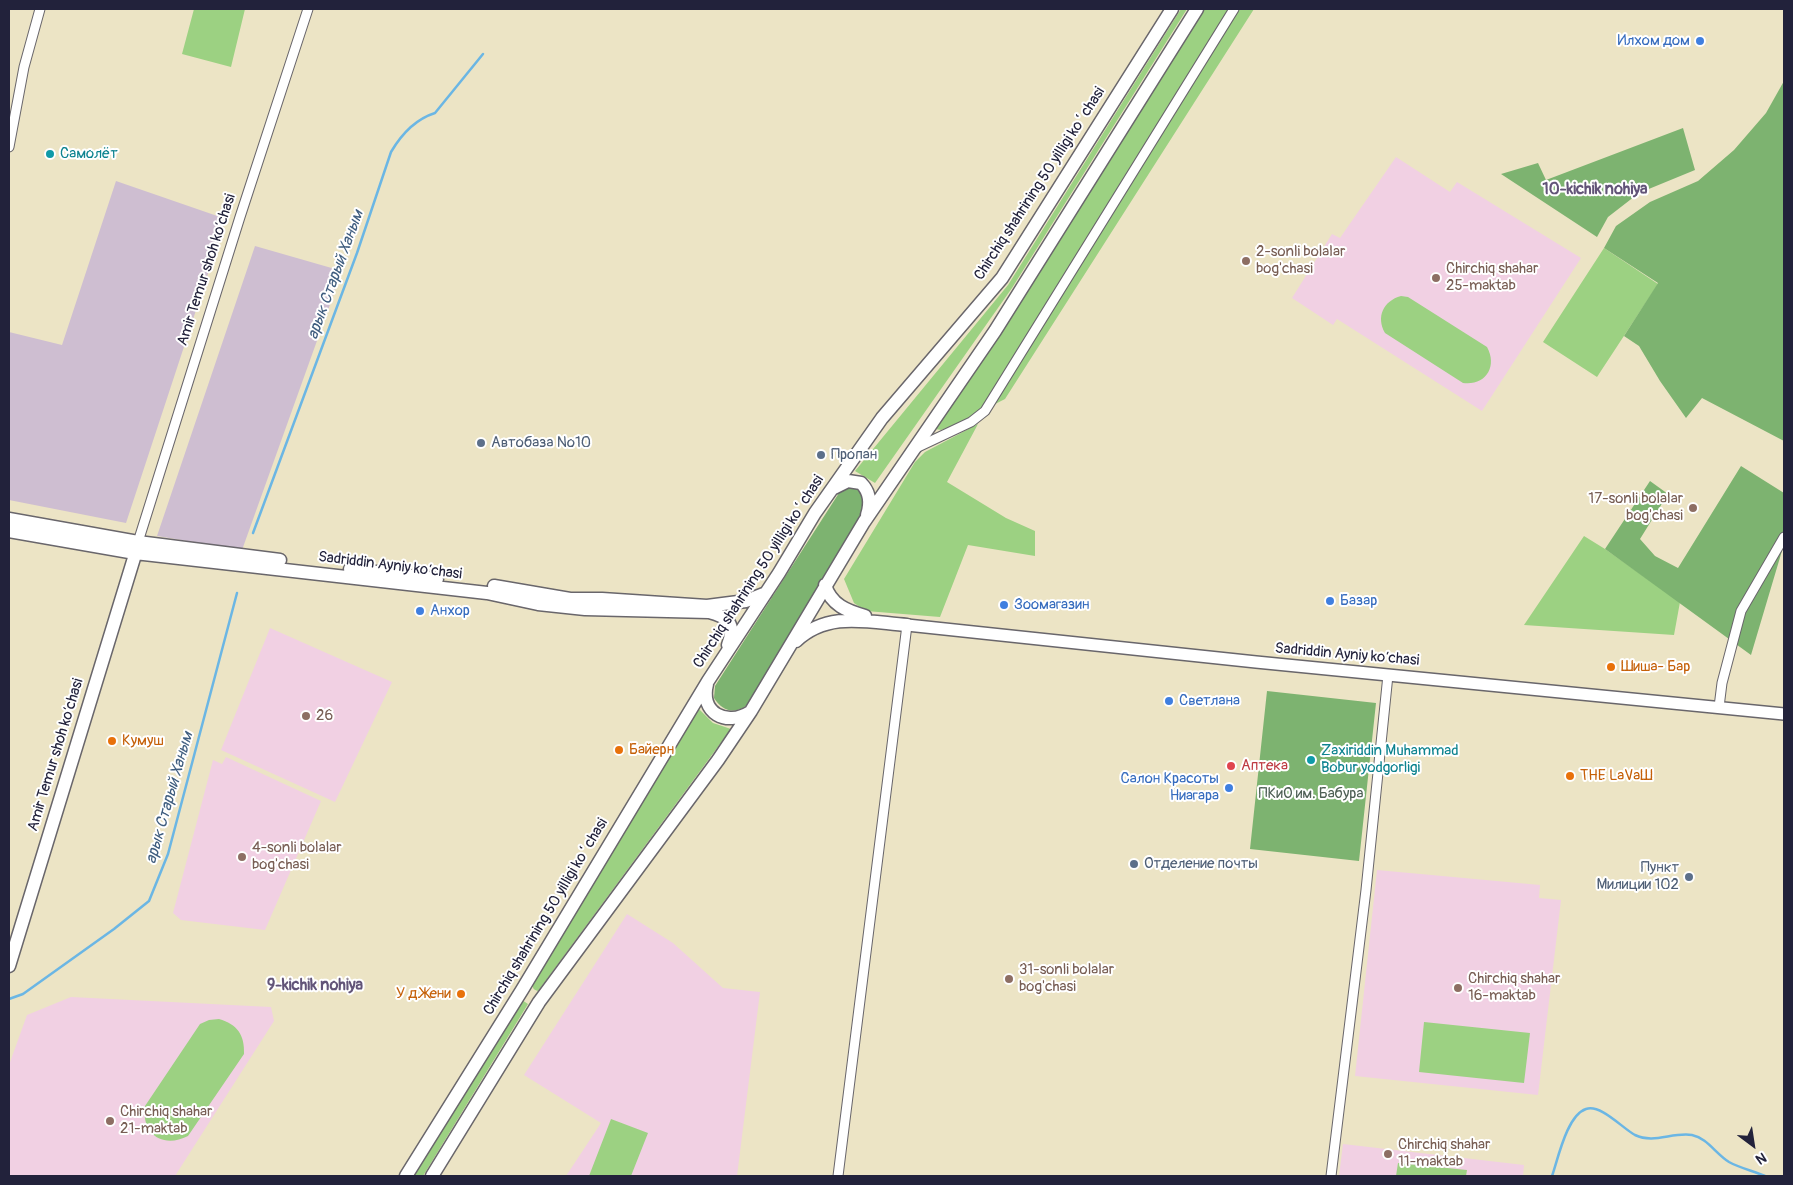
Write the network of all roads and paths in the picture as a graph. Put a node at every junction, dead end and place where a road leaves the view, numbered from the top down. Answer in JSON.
{"nodes":[{"id":1,"x":40,"y":9,"type":"edge"},
{"id":2,"x":308,"y":9,"type":"edge"},
{"id":3,"x":1172,"y":9,"type":"edge"},
{"id":4,"x":1196,"y":9,"type":"edge"},
{"id":5,"x":1232,"y":10,"type":"edge"},
{"id":6,"x":9,"y":147,"type":"edge"},
{"id":7,"x":912,"y":450,"type":"junction"},
{"id":8,"x":826,"y":497,"type":"junction"},
{"id":9,"x":9,"y":519,"type":"edge"},
{"id":10,"x":864,"y":522,"type":"junction"},
{"id":11,"x":9,"y":530,"type":"edge"},
{"id":12,"x":1784,"y":538,"type":"edge"},
{"id":13,"x":137,"y":548,"type":"junction"},
{"id":14,"x":825,"y":585,"type":"junction"},
{"id":15,"x":766,"y":593,"type":"junction"},
{"id":16,"x":906,"y":625,"type":"junction"},
{"id":17,"x":789,"y":648,"type":"junction"},
{"id":18,"x":724,"y":657,"type":"junction"},
{"id":19,"x":1388,"y":675,"type":"junction"},
{"id":20,"x":708,"y":681,"type":"junction"},
{"id":21,"x":1719,"y":708,"type":"junction"},
{"id":22,"x":751,"y":710,"type":"junction"},
{"id":23,"x":1784,"y":714,"type":"edge"},
{"id":24,"x":9,"y":966,"type":"edge"},
{"id":25,"x":522,"y":990,"type":"junction"},
{"id":26,"x":539,"y":1002,"type":"junction"},
{"id":27,"x":406,"y":1176,"type":"edge"},
{"id":28,"x":432,"y":1176,"type":"edge"},
{"id":29,"x":838,"y":1176,"type":"edge"},
{"id":30,"x":1331,"y":1176,"type":"edge"}],
"edges":[{"from":1,"to":6,"type":"street"},
{"from":2,"to":13,"type":"street","name":"Amir Temur shoh ko‘chasi"},
{"from":3,"to":8,"type":"main road","name":"Chirchiq shahrining 50 yilligi koʻchasi"},
{"from":4,"to":7,"type":"main road"},
{"from":5,"to":7,"type":"street"},
{"from":7,"to":10,"type":"main road"},
{"from":8,"to":10,"type":"main road"},
{"from":8,"to":15,"type":"main road","name":"Chirchiq shahrining 50 yilligi koʻchasi"},
{"from":9,"to":13,"type":"main road","name":"Sadriddin Ayniy ko‘chasi"},
{"from":10,"to":14,"type":"main road"},
{"from":11,"to":13,"type":"main road","name":"Sadriddin Ayniy ko‘chasi"},
{"from":12,"to":21,"type":"street"},
{"from":13,"to":15,"type":"main road","name":"Sadriddin Ayniy ko‘chasi"},
{"from":13,"to":18,"type":"main road","name":"Sadriddin Ayniy ko‘chasi"},
{"from":13,"to":24,"type":"main road","name":"Amir Temur shoh ko‘chasi"},
{"from":14,"to":16,"type":"main road"},
{"from":14,"to":17,"type":"main road"},
{"from":15,"to":18,"type":"main road","name":"Chirchiq shahrining 50 yilligi koʻchasi"},
{"from":16,"to":17,"type":"main road"},
{"from":16,"to":19,"type":"street","name":"Sadriddin Ayniy ko‘chasi"},
{"from":16,"to":29,"type":"street"},
{"from":17,"to":22,"type":"main road"},
{"from":18,"to":20,"type":"main road","name":"Chirchiq shahrining 50 yilligi koʻchasi"},
{"from":19,"to":21,"type":"street","name":"Sadriddin Ayniy ko‘chasi"},
{"from":19,"to":30,"type":"street"},
{"from":20,"to":22,"type":"main road"},
{"from":20,"to":25,"type":"main road","name":"Chirchiq shahrining 50 yilligi koʻchasi"},
{"from":21,"to":23,"type":"street","name":"Sadriddin Ayniy ko‘chasi"},
{"from":22,"to":26,"type":"main road"},
{"from":25,"to":26,"type":"main road"},
{"from":25,"to":27,"type":"main road","name":"Chirchiq shahrining 50 yilligi koʻchasi"},
{"from":26,"to":28,"type":"main road"}]}
